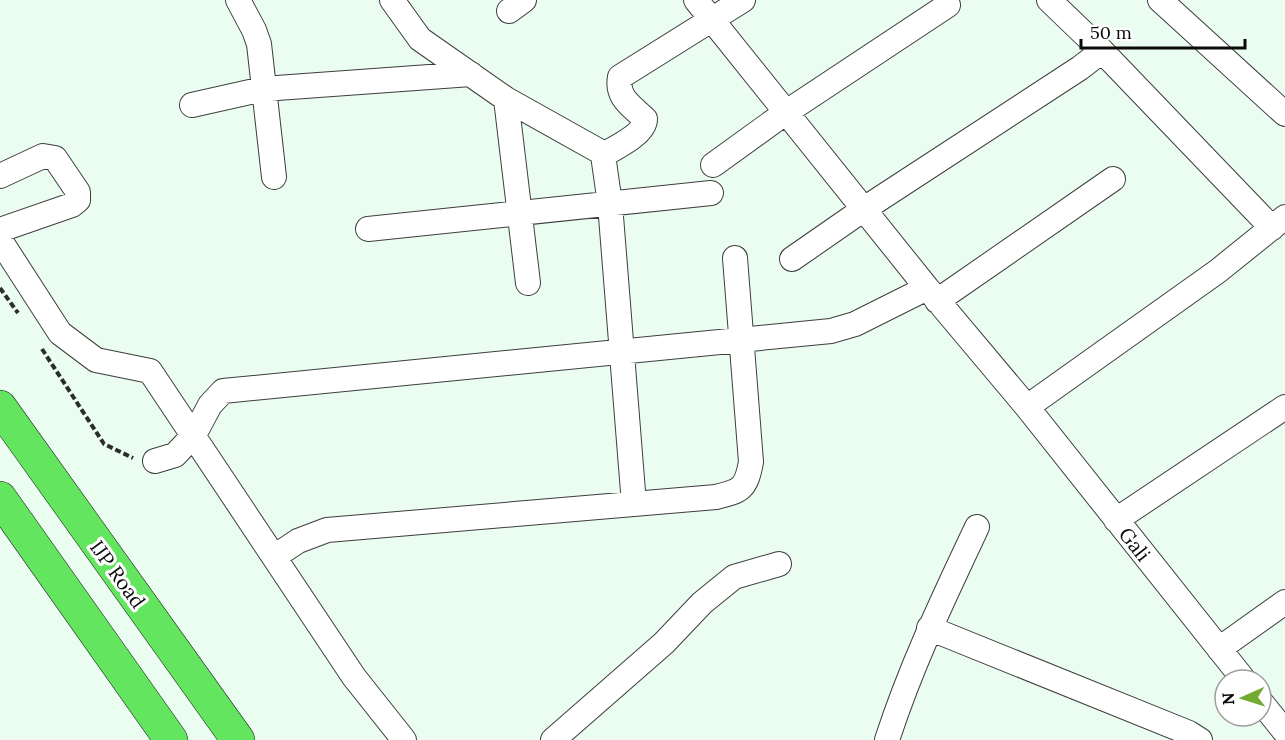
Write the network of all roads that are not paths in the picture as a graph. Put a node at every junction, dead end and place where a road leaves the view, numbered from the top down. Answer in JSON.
{"nodes":[{"id":1,"x":238,"y":0,"type":"edge"},
{"id":2,"x":392,"y":0,"type":"edge"},
{"id":3,"x":696,"y":0,"type":"edge"},
{"id":4,"x":743,"y":0,"type":"edge"},
{"id":5,"x":1049,"y":0,"type":"edge"},
{"id":6,"x":1160,"y":0,"type":"edge"},
{"id":7,"x":948,"y":5,"type":"dead end"},
{"id":8,"x":711,"y":20,"type":"junction"},
{"id":9,"x":1102,"y":51,"type":"junction"},
{"id":10,"x":471,"y":74,"type":"junction"},
{"id":11,"x":263,"y":89,"type":"junction"},
{"id":12,"x":506,"y":99,"type":"junction"},
{"id":13,"x":192,"y":105,"type":"dead end"},
{"id":14,"x":785,"y":113,"type":"junction"},
{"id":15,"x":1285,"y":114,"type":"edge"},
{"id":16,"x":603,"y":155,"type":"junction"},
{"id":17,"x":713,"y":165,"type":"dead end"},
{"id":18,"x":0,"y":176,"type":"edge"},
{"id":19,"x":274,"y":177,"type":"dead end"},
{"id":20,"x":1113,"y":179,"type":"dead end"},
{"id":21,"x":711,"y":193,"type":"dead end"},
{"id":22,"x":610,"y":204,"type":"junction"},
{"id":23,"x":864,"y":208,"type":"junction"},
{"id":24,"x":519,"y":213,"type":"junction"},
{"id":25,"x":1278,"y":222,"type":"edge"},
{"id":26,"x":368,"y":229,"type":"dead end"},
{"id":27,"x":0,"y":230,"type":"edge"},
{"id":28,"x":0,"y":240,"type":"edge"},
{"id":29,"x":735,"y":258,"type":"dead end"},
{"id":30,"x":792,"y":259,"type":"dead end"},
{"id":31,"x":528,"y":283,"type":"dead end"},
{"id":32,"x":932,"y":294,"type":"junction"},
{"id":33,"x":741,"y":339,"type":"junction"},
{"id":34,"x":621,"y":351,"type":"junction"},
{"id":35,"x":0,"y":407,"type":"edge"},
{"id":36,"x":1027,"y":407,"type":"junction"},
{"id":37,"x":1285,"y":408,"type":"edge"},
{"id":38,"x":194,"y":435,"type":"junction"},
{"id":39,"x":155,"y":461,"type":"road end"},
{"id":40,"x":0,"y":498,"type":"edge"},
{"id":41,"x":634,"y":504,"type":"junction"},
{"id":42,"x":1116,"y":519,"type":"junction"},
{"id":43,"x":976,"y":526,"type":"dead end"},
{"id":44,"x":274,"y":557,"type":"junction"},
{"id":45,"x":779,"y":564,"type":"dead end"},
{"id":46,"x":1285,"y":602,"type":"edge"},
{"id":47,"x":929,"y":628,"type":"junction"},
{"id":48,"x":1219,"y":649,"type":"junction"},
{"id":49,"x":1234,"y":668,"type":"edge"},
{"id":50,"x":1273,"y":717,"type":"edge"},
{"id":51,"x":1285,"y":732,"type":"edge"},
{"id":52,"x":171,"y":740,"type":"edge"},
{"id":53,"x":238,"y":740,"type":"edge"},
{"id":54,"x":404,"y":740,"type":"edge"},
{"id":55,"x":553,"y":740,"type":"edge"},
{"id":56,"x":887,"y":740,"type":"edge"},
{"id":57,"x":1200,"y":740,"type":"edge"}],
"edges":[{"from":1,"to":11,"type":"street"},
{"from":2,"to":10,"type":"street"},
{"from":3,"to":8,"type":"street","name":"Gali"},
{"from":4,"to":8,"type":"street"},
{"from":5,"to":9,"type":"street"},
{"from":6,"to":15,"type":"street"},
{"from":7,"to":14,"type":"street"},
{"from":8,"to":14,"type":"street","name":"Gali"},
{"from":8,"to":16,"type":"street"},
{"from":9,"to":23,"type":"street"},
{"from":9,"to":25,"type":"street"},
{"from":10,"to":11,"type":"street"},
{"from":10,"to":12,"type":"street"},
{"from":11,"to":13,"type":"street"},
{"from":11,"to":19,"type":"street"},
{"from":12,"to":16,"type":"street"},
{"from":12,"to":24,"type":"street"},
{"from":14,"to":17,"type":"street"},
{"from":14,"to":23,"type":"street","name":"Gali"},
{"from":16,"to":22,"type":"street"},
{"from":18,"to":27,"type":"street"},
{"from":20,"to":32,"type":"street"},
{"from":21,"to":22,"type":"street"},
{"from":22,"to":24,"type":"street"},
{"from":22,"to":34,"type":"street"},
{"from":23,"to":30,"type":"street"},
{"from":23,"to":32,"type":"street","name":"Gali"},
{"from":24,"to":26,"type":"street"},
{"from":24,"to":31,"type":"street"},
{"from":25,"to":36,"type":"street"},
{"from":28,"to":38,"type":"street"},
{"from":29,"to":33,"type":"street"},
{"from":32,"to":33,"type":"street"},
{"from":32,"to":36,"type":"street","name":"Gali"},
{"from":33,"to":34,"type":"street"},
{"from":33,"to":41,"type":"street"},
{"from":34,"to":38,"type":"street"},
{"from":34,"to":41,"type":"street"},
{"from":35,"to":53,"type":"highway","name":"IJP Road"},
{"from":36,"to":42,"type":"street","name":"Gali"},
{"from":37,"to":42,"type":"street"},
{"from":38,"to":39,"type":"street"},
{"from":38,"to":44,"type":"street"},
{"from":40,"to":52,"type":"highway"},
{"from":41,"to":44,"type":"street"},
{"from":42,"to":48,"type":"street","name":"Gali"},
{"from":43,"to":47,"type":"street"},
{"from":44,"to":54,"type":"street"},
{"from":45,"to":55,"type":"street"},
{"from":46,"to":48,"type":"street"},
{"from":47,"to":56,"type":"street"},
{"from":47,"to":57,"type":"street"},
{"from":48,"to":49,"type":"street","name":"Gali"},
{"from":50,"to":51,"type":"street"}]}
